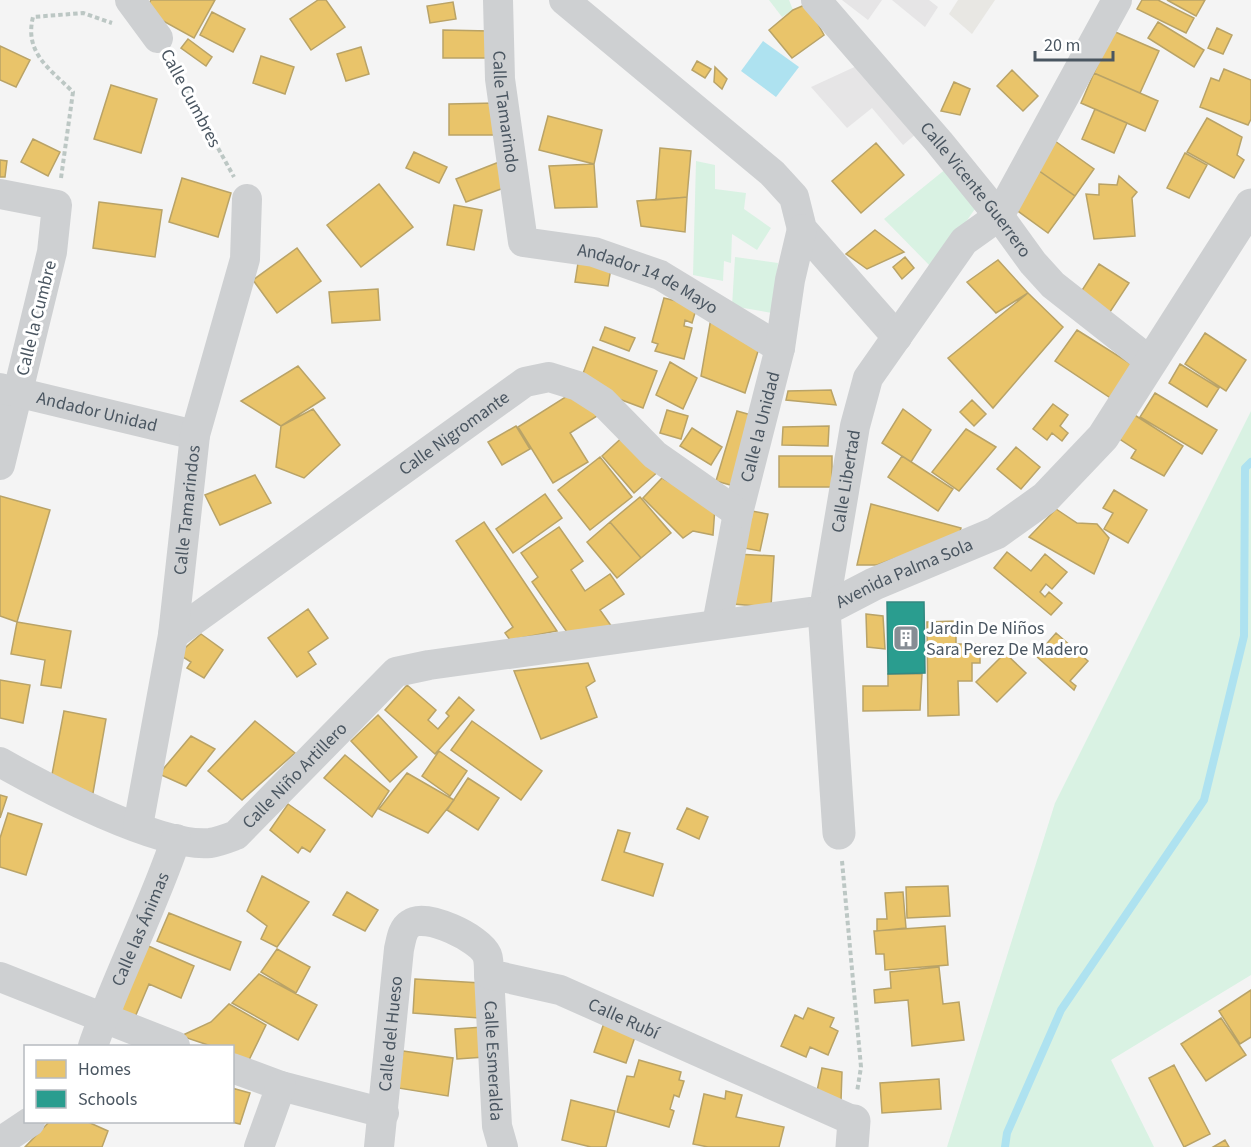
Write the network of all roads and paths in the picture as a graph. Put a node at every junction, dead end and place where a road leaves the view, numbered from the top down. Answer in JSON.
{"nodes":[{"id":1,"x":498,"y":0,"type":"edge"},
{"id":2,"x":564,"y":0,"type":"edge"},
{"id":3,"x":816,"y":0,"type":"edge"},
{"id":4,"x":1108,"y":3,"type":"edge"},
{"id":5,"x":123,"y":12,"type":"edge"},
{"id":6,"x":159,"y":38,"type":"joint"},
{"id":7,"x":0,"y":194,"type":"edge"},
{"id":8,"x":247,"y":199,"type":"joint"},
{"id":9,"x":57,"y":205,"type":"junction"},
{"id":10,"x":1251,"y":205,"type":"edge"},
{"id":11,"x":999,"y":216,"type":"junction"},
{"id":12,"x":519,"y":224,"type":"joint"},
{"id":13,"x":802,"y":229,"type":"junction"},
{"id":14,"x":897,"y":337,"type":"junction"},
{"id":15,"x":780,"y":348,"type":"junction"},
{"id":16,"x":1151,"y":362,"type":"junction"},
{"id":17,"x":8,"y":391,"type":"edge"},
{"id":18,"x":195,"y":435,"type":"junction"},
{"id":19,"x":0,"y":465,"type":"edge"},
{"id":20,"x":738,"y":513,"type":"junction"},
{"id":21,"x":849,"y":597,"type":"junction"},
{"id":22,"x":717,"y":624,"type":"junction"},
{"id":23,"x":173,"y":635,"type":"junction"},
{"id":24,"x":0,"y":762,"type":"edge"},
{"id":25,"x":138,"y":826,"type":"junction"},
{"id":26,"x":839,"y":833,"type":"joint"},
{"id":27,"x":176,"y":839,"type":"junction"},
{"id":28,"x":489,"y":974,"type":"junction"},
{"id":29,"x":0,"y":977,"type":"edge"},
{"id":30,"x":103,"y":1017,"type":"junction"},
{"id":31,"x":94,"y":1045,"type":"edge"},
{"id":32,"x":170,"y":1045,"type":"edge"},
{"id":33,"x":234,"y":1069,"type":"edge"},
{"id":34,"x":281,"y":1086,"type":"junction"},
{"id":35,"x":384,"y":1113,"type":"junction"},
{"id":36,"x":28,"y":1123,"type":"edge"},
{"id":37,"x":853,"y":1134,"type":"edge"},
{"id":38,"x":0,"y":1142,"type":"edge"},
{"id":39,"x":259,"y":1147,"type":"edge"},
{"id":40,"x":379,"y":1147,"type":"edge"},
{"id":41,"x":503,"y":1147,"type":"edge"}],
"edges":[{"from":1,"to":12,"type":"street","name":"Calle Tamarindo"},
{"from":2,"to":13,"type":"street","name":"Calle la Unidad"},
{"from":3,"to":11,"type":"street","name":"Calle Vicente Guerrero"},
{"from":4,"to":11,"type":"street","name":"Calle Libertad"},
{"from":5,"to":6,"type":"street","name":"Calle Cumbres"},
{"from":5,"to":9,"type":"path"},
{"from":6,"to":8,"type":"path","name":"Calle Cumbres"},
{"from":7,"to":9,"type":"street"},
{"from":8,"to":18,"type":"street","name":"Calle Tamarindos"},
{"from":9,"to":17,"type":"street","name":"Calle la Cumbre"},
{"from":10,"to":16,"type":"street","name":"Avenida Palma Sola"},
{"from":11,"to":14,"type":"street","name":"Calle Libertad"},
{"from":11,"to":16,"type":"street","name":"Calle Vicente Guerrero"},
{"from":12,"to":15,"type":"street","name":"Andador 14 de Mayo"},
{"from":13,"to":14,"type":"street","name":"Calle la Unidad"},
{"from":13,"to":15,"type":"street","name":"Calle la Unidad"},
{"from":14,"to":21,"type":"street","name":"Calle Libertad"},
{"from":15,"to":20,"type":"street","name":"Calle la Unidad"},
{"from":16,"to":21,"type":"street","name":"Avenida Palma Sola"},
{"from":17,"to":18,"type":"street","name":"Andador Unidad"},
{"from":17,"to":19,"type":"street","name":"Calle la Cumbre"},
{"from":18,"to":23,"type":"street","name":"Calle Tamarindos"},
{"from":20,"to":22,"type":"street","name":"Calle la Unidad"},
{"from":20,"to":23,"type":"street","name":"Calle Nigromante"},
{"from":21,"to":22,"type":"street"},
{"from":21,"to":26,"type":"street","name":"Avenida Palma Sola"},
{"from":22,"to":27,"type":"street","name":"Calle Niño Artillero"},
{"from":23,"to":25,"type":"street","name":"Calle Tamarindos"},
{"from":24,"to":25,"type":"street","name":"Calle Niño Artillero"},
{"from":25,"to":27,"type":"street","name":"Calle Niño Artillero"},
{"from":26,"to":37,"type":"path"},
{"from":27,"to":30,"type":"street","name":"Calle las Ánimas"},
{"from":28,"to":35,"type":"street","name":"Calle del Hueso"},
{"from":28,"to":37,"type":"street","name":"Calle Rubí"},
{"from":28,"to":41,"type":"street","name":"Calle Esmeralda"},
{"from":29,"to":30,"type":"street"},
{"from":30,"to":31,"type":"street","name":"Calle las Ánimas"},
{"from":30,"to":32,"type":"street"},
{"from":33,"to":34,"type":"street"},
{"from":34,"to":35,"type":"street"},
{"from":34,"to":39,"type":"street"},
{"from":35,"to":40,"type":"street","name":"Calle del Hueso"},
{"from":36,"to":38,"type":"street"}]}
